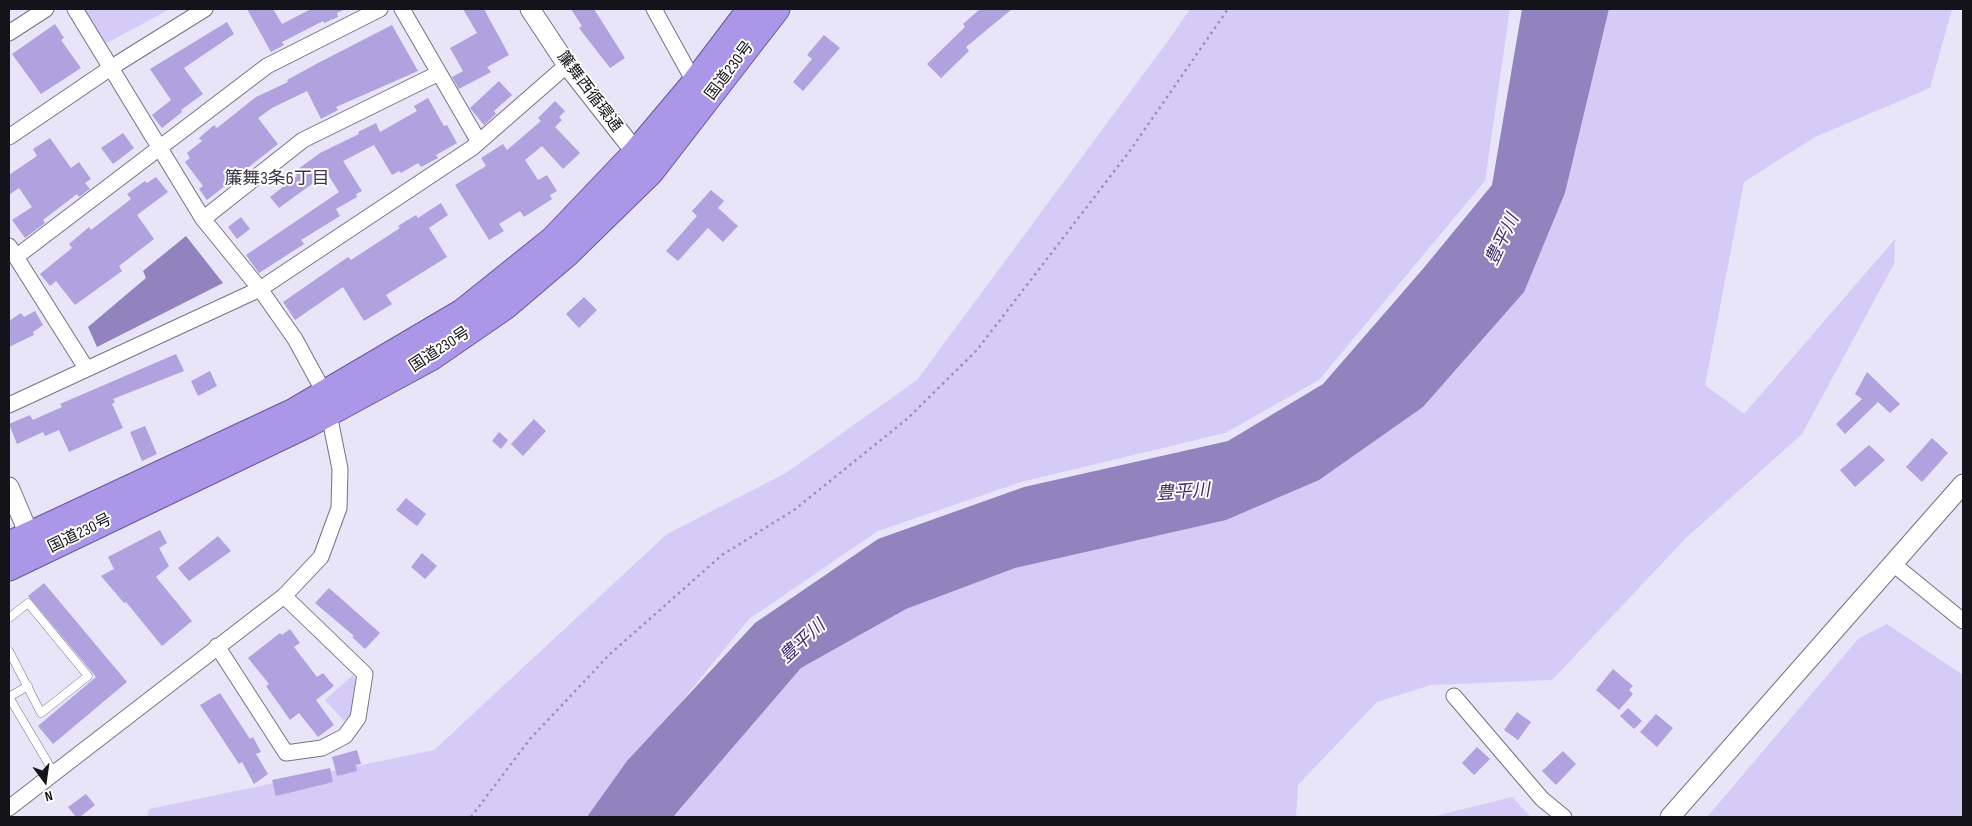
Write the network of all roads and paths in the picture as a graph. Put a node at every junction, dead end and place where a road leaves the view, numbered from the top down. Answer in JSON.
{"nodes":[{"id":1,"x":46,"y":9,"type":"edge"},
{"id":2,"x":75,"y":9,"type":"edge"},
{"id":3,"x":205,"y":9,"type":"edge"},
{"id":4,"x":380,"y":9,"type":"edge"},
{"id":5,"x":402,"y":9,"type":"edge"},
{"id":6,"x":530,"y":9,"type":"edge"},
{"id":7,"x":654,"y":9,"type":"edge"},
{"id":8,"x":750,"y":9,"type":"edge"},
{"id":9,"x":777,"y":9,"type":"edge"},
{"id":10,"x":1228,"y":9,"type":"edge"},
{"id":11,"x":9,"y":33,"type":"edge"},
{"id":12,"x":567,"y":65,"type":"junction"},
{"id":13,"x":112,"y":67,"type":"junction"},
{"id":14,"x":439,"y":73,"type":"junction"},
{"id":15,"x":700,"y":93,"type":"junction"},
{"id":16,"x":9,"y":137,"type":"edge"},
{"id":17,"x":479,"y":142,"type":"junction"},
{"id":18,"x":159,"y":149,"type":"junction"},
{"id":19,"x":635,"y":153,"type":"junction"},
{"id":20,"x":651,"y":172,"type":"junction"},
{"id":21,"x":203,"y":219,"type":"junction"},
{"id":22,"x":12,"y":252,"type":"edge"},
{"id":23,"x":260,"y":289,"type":"junction"},
{"id":24,"x":86,"y":368,"type":"junction"},
{"id":25,"x":327,"y":404,"type":"junction"},
{"id":26,"x":9,"y":405,"type":"edge"},
{"id":27,"x":1963,"y":484,"type":"edge"},
{"id":28,"x":9,"y":487,"type":"edge"},
{"id":29,"x":25,"y":544,"type":"edge"},
{"id":30,"x":1892,"y":564,"type":"junction"},
{"id":31,"x":9,"y":568,"type":"edge"},
{"id":32,"x":284,"y":596,"type":"junction"},
{"id":33,"x":9,"y":618,"type":"edge"},
{"id":34,"x":1963,"y":621,"type":"edge"},
{"id":35,"x":217,"y":646,"type":"junction"},
{"id":36,"x":9,"y":651,"type":"edge"},
{"id":37,"x":28,"y":686,"type":"junction"},
{"id":38,"x":1454,"y":696,"type":"dead end"},
{"id":39,"x":9,"y":697,"type":"edge"},
{"id":40,"x":54,"y":773,"type":"junction"},
{"id":41,"x":9,"y":808,"type":"edge"},
{"id":42,"x":471,"y":817,"type":"edge"},
{"id":43,"x":1564,"y":817,"type":"edge"},
{"id":44,"x":1670,"y":817,"type":"edge"}],
"edges":[{"from":1,"to":11,"type":"street"},
{"from":2,"to":13,"type":"street"},
{"from":3,"to":13,"type":"street"},
{"from":4,"to":18,"type":"street"},
{"from":5,"to":14,"type":"street"},
{"from":6,"to":12,"type":"street","name":"簾舞西循環通"},
{"from":7,"to":15,"type":"street"},
{"from":8,"to":15,"type":"highway","name":"国道230号"},
{"from":9,"to":15,"type":"highway","name":"国道230号"},
{"from":10,"to":42,"type":"path"},
{"from":12,"to":17,"type":"street"},
{"from":12,"to":19,"type":"street","name":"簾舞西循環通"},
{"from":13,"to":16,"type":"street"},
{"from":13,"to":18,"type":"street"},
{"from":14,"to":17,"type":"street"},
{"from":14,"to":21,"type":"street"},
{"from":15,"to":19,"type":"highway","name":"国道230号"},
{"from":15,"to":20,"type":"highway","name":"国道230号"},
{"from":17,"to":23,"type":"street"},
{"from":18,"to":21,"type":"street"},
{"from":18,"to":22,"type":"street"},
{"from":19,"to":20,"type":"street","name":"簾舞西循環通"},
{"from":19,"to":25,"type":"highway","name":"国道230号"},
{"from":20,"to":25,"type":"highway","name":"国道230号"},
{"from":21,"to":23,"type":"street"},
{"from":22,"to":24,"type":"street"},
{"from":23,"to":24,"type":"street"},
{"from":23,"to":25,"type":"street"},
{"from":24,"to":26,"type":"street"},
{"from":25,"to":29,"type":"highway","name":"国道230号"},
{"from":25,"to":32,"type":"street"},
{"from":27,"to":30,"type":"street"},
{"from":28,"to":29,"type":"street"},
{"from":29,"to":31,"type":"highway","name":"国道230号"},
{"from":30,"to":34,"type":"street"},
{"from":30,"to":44,"type":"street"},
{"from":32,"to":35,"type":"street"},
{"from":32,"to":35,"type":"street"},
{"from":33,"to":37,"type":"lane"},
{"from":35,"to":40,"type":"street"},
{"from":36,"to":37,"type":"lane"},
{"from":37,"to":39,"type":"lane"},
{"from":38,"to":43,"type":"street"},
{"from":39,"to":40,"type":"lane"},
{"from":40,"to":41,"type":"street"}]}
